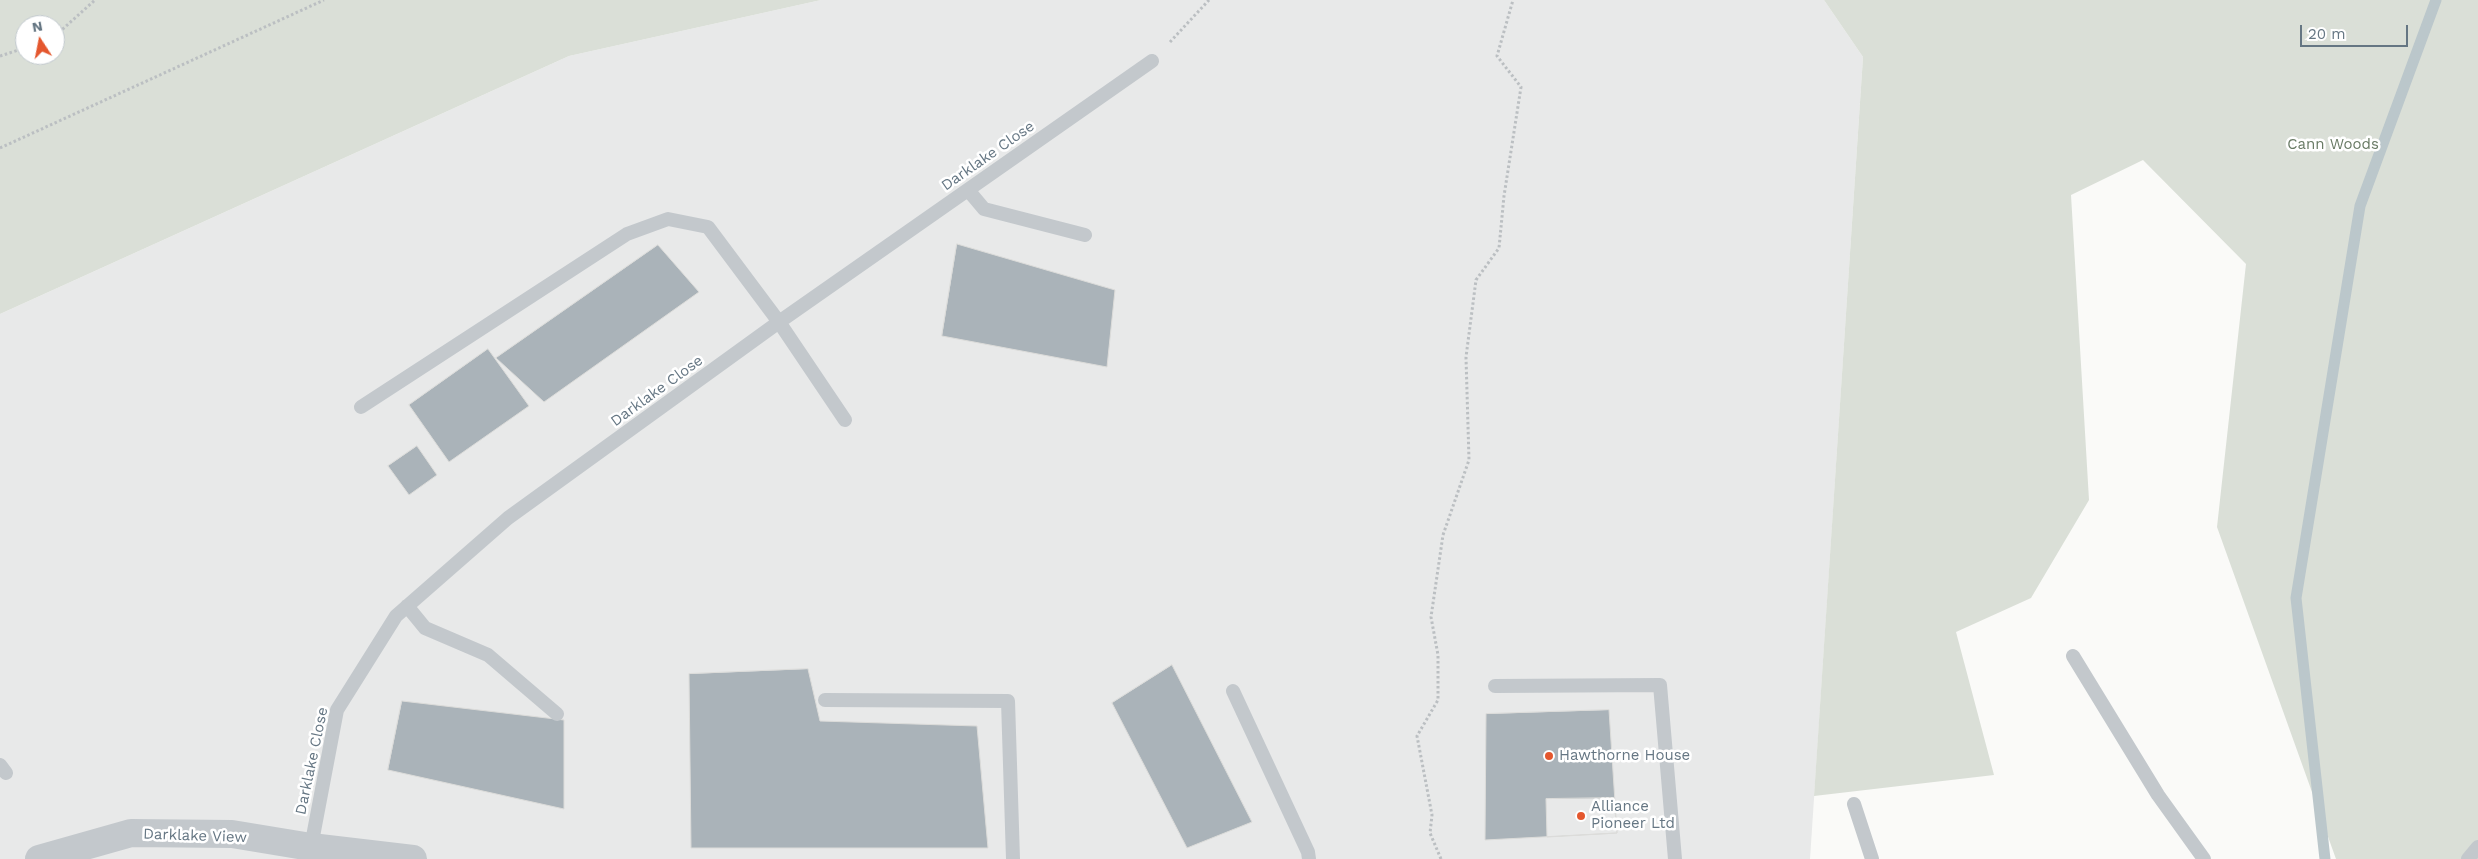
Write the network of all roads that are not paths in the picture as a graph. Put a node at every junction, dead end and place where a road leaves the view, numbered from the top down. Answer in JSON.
{"nodes":[{"id":1,"x":1152,"y":61,"type":"road end"},
{"id":2,"x":968,"y":190,"type":"junction"},
{"id":3,"x":1085,"y":235,"type":"dead end"},
{"id":4,"x":779,"y":322,"type":"junction"},
{"id":5,"x":360,"y":407,"type":"dead end"},
{"id":6,"x":845,"y":420,"type":"dead end"},
{"id":7,"x":407,"y":606,"type":"junction"},
{"id":8,"x":2073,"y":656,"type":"dead end"},
{"id":9,"x":1495,"y":686,"type":"dead end"},
{"id":10,"x":1233,"y":692,"type":"dead end"},
{"id":11,"x":826,"y":700,"type":"dead end"},
{"id":12,"x":557,"y":714,"type":"dead end"},
{"id":13,"x":1854,"y":804,"type":"dead end"},
{"id":14,"x":311,"y":847,"type":"junction"},
{"id":15,"x":2478,"y":847,"type":"edge"},
{"id":16,"x":40,"y":859,"type":"edge"},
{"id":17,"x":413,"y":859,"type":"edge"},
{"id":18,"x":1013,"y":859,"type":"edge"},
{"id":19,"x":1309,"y":859,"type":"edge"},
{"id":20,"x":1675,"y":859,"type":"edge"},
{"id":21,"x":1872,"y":859,"type":"edge"},
{"id":22,"x":2204,"y":859,"type":"edge"},
{"id":23,"x":2468,"y":859,"type":"edge"}],
"edges":[{"from":1,"to":2,"type":"lane","name":"Darklake Close"},
{"from":2,"to":3,"type":"lane"},
{"from":2,"to":4,"type":"lane","name":"Darklake Close"},
{"from":4,"to":5,"type":"lane"},
{"from":4,"to":6,"type":"lane"},
{"from":4,"to":7,"type":"lane","name":"Darklake Close"},
{"from":7,"to":12,"type":"lane"},
{"from":7,"to":14,"type":"lane","name":"Darklake Close"},
{"from":8,"to":22,"type":"lane"},
{"from":9,"to":20,"type":"lane"},
{"from":10,"to":19,"type":"lane"},
{"from":11,"to":18,"type":"lane"},
{"from":13,"to":21,"type":"lane"},
{"from":14,"to":16,"type":"street","name":"Darklake View"},
{"from":14,"to":17,"type":"street","name":"Darklake View"},
{"from":15,"to":23,"type":"lane"}]}
